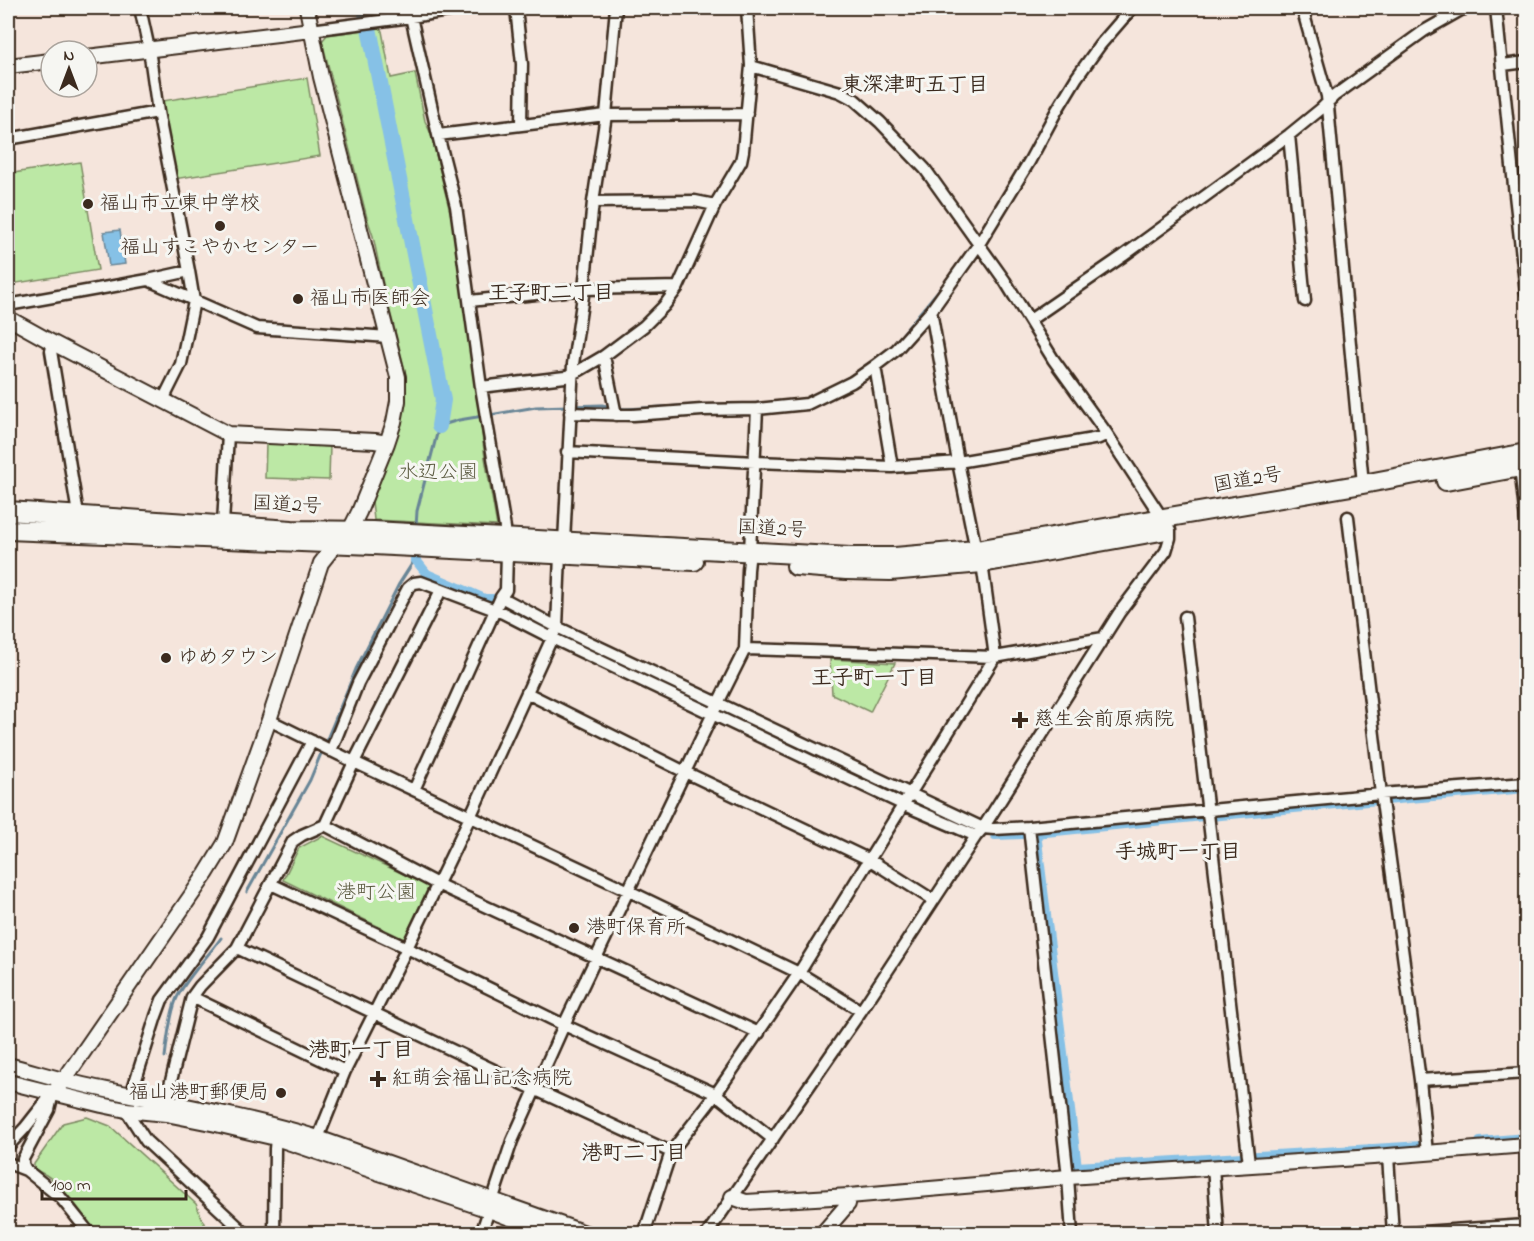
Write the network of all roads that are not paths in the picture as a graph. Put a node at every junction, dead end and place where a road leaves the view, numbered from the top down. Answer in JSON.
{"nodes":[{"id":1,"x":140,"y":8,"type":"edge"},
{"id":2,"x":307,"y":8,"type":"edge"},
{"id":3,"x":466,"y":8,"type":"edge"},
{"id":4,"x":516,"y":8,"type":"edge"},
{"id":5,"x":616,"y":8,"type":"edge"},
{"id":6,"x":747,"y":8,"type":"edge"},
{"id":7,"x":1132,"y":8,"type":"edge"},
{"id":8,"x":1302,"y":8,"type":"edge"},
{"id":9,"x":1470,"y":8,"type":"edge"},
{"id":10,"x":1496,"y":8,"type":"edge"},
{"id":11,"x":410,"y":13,"type":"edge"},
{"id":12,"x":311,"y":30,"type":"junction"},
{"id":13,"x":149,"y":49,"type":"junction"},
{"id":14,"x":99,"y":55,"type":"edge"},
{"id":15,"x":39,"y":62,"type":"edge"},
{"id":16,"x":1527,"y":62,"type":"edge"},
{"id":17,"x":1503,"y":65,"type":"junction"},
{"id":18,"x":8,"y":66,"type":"edge"},
{"id":19,"x":751,"y":66,"type":"junction"},
{"id":20,"x":1328,"y":103,"type":"junction"},
{"id":21,"x":158,"y":112,"type":"junction"},
{"id":22,"x":747,"y":114,"type":"junction"},
{"id":23,"x":606,"y":115,"type":"junction"},
{"id":24,"x":521,"y":124,"type":"junction"},
{"id":25,"x":438,"y":135,"type":"junction"},
{"id":26,"x":1289,"y":135,"type":"junction"},
{"id":27,"x":8,"y":139,"type":"edge"},
{"id":28,"x":593,"y":202,"type":"junction"},
{"id":29,"x":715,"y":204,"type":"junction"},
{"id":30,"x":979,"y":244,"type":"junction"},
{"id":31,"x":189,"y":271,"type":"junction"},
{"id":32,"x":148,"y":280,"type":"junction"},
{"id":33,"x":678,"y":287,"type":"junction"},
{"id":34,"x":584,"y":289,"type":"junction"},
{"id":35,"x":1527,"y":292,"type":"edge"},
{"id":36,"x":194,"y":301,"type":"junction"},
{"id":37,"x":470,"y":301,"type":"junction"},
{"id":38,"x":1305,"y":301,"type":"dead end"},
{"id":39,"x":8,"y":305,"type":"edge"},
{"id":40,"x":931,"y":311,"type":"junction"},
{"id":41,"x":8,"y":318,"type":"edge"},
{"id":42,"x":1030,"y":320,"type":"junction"},
{"id":43,"x":389,"y":337,"type":"junction"},
{"id":44,"x":53,"y":343,"type":"junction"},
{"id":45,"x":604,"y":356,"type":"junction"},
{"id":46,"x":875,"y":366,"type":"junction"},
{"id":47,"x":572,"y":374,"type":"junction"},
{"id":48,"x":481,"y":387,"type":"junction"},
{"id":49,"x":163,"y":400,"type":"junction"},
{"id":50,"x":758,"y":409,"type":"junction"},
{"id":51,"x":570,"y":413,"type":"junction"},
{"id":52,"x":616,"y":415,"type":"junction"},
{"id":53,"x":228,"y":434,"type":"junction"},
{"id":54,"x":1107,"y":434,"type":"junction"},
{"id":55,"x":387,"y":443,"type":"junction"},
{"id":56,"x":567,"y":452,"type":"junction"},
{"id":57,"x":755,"y":462,"type":"junction"},
{"id":58,"x":958,"y":462,"type":"junction"},
{"id":59,"x":1524,"y":462,"type":"edge"},
{"id":60,"x":892,"y":467,"type":"junction"},
{"id":61,"x":1363,"y":484,"type":"junction"},
{"id":62,"x":8,"y":511,"type":"edge"},
{"id":63,"x":78,"y":514,"type":"junction"},
{"id":64,"x":1348,"y":517,"type":"dead end"},
{"id":65,"x":1527,"y":520,"type":"edge"},
{"id":66,"x":223,"y":524,"type":"junction"},
{"id":67,"x":1166,"y":524,"type":"junction"},
{"id":68,"x":8,"y":530,"type":"edge"},
{"id":69,"x":342,"y":538,"type":"junction"},
{"id":70,"x":506,"y":545,"type":"junction"},
{"id":71,"x":562,"y":548,"type":"junction"},
{"id":72,"x":750,"y":557,"type":"junction"},
{"id":73,"x":979,"y":557,"type":"junction"},
{"id":74,"x":441,"y":590,"type":"junction"},
{"id":75,"x":499,"y":603,"type":"junction"},
{"id":76,"x":1185,"y":617,"type":"dead end"},
{"id":77,"x":554,"y":632,"type":"junction"},
{"id":78,"x":1103,"y":638,"type":"junction"},
{"id":79,"x":745,"y":649,"type":"junction"},
{"id":80,"x":995,"y":657,"type":"junction"},
{"id":81,"x":527,"y":693,"type":"junction"},
{"id":82,"x":715,"y":708,"type":"junction"},
{"id":83,"x":269,"y":720,"type":"junction"},
{"id":84,"x":313,"y":742,"type":"junction"},
{"id":85,"x":329,"y":750,"type":"junction"},
{"id":86,"x":354,"y":762,"type":"junction"},
{"id":87,"x":685,"y":771,"type":"junction"},
{"id":88,"x":1527,"y":783,"type":"edge"},
{"id":89,"x":414,"y":790,"type":"junction"},
{"id":90,"x":1381,"y":794,"type":"junction"},
{"id":91,"x":907,"y":800,"type":"junction"},
{"id":92,"x":1207,"y":810,"type":"junction"},
{"id":93,"x":470,"y":816,"type":"junction"},
{"id":94,"x":325,"y":825,"type":"junction"},
{"id":95,"x":1029,"y":827,"type":"junction"},
{"id":96,"x":980,"y":832,"type":"junction"},
{"id":97,"x":870,"y":860,"type":"junction"},
{"id":98,"x":271,"y":884,"type":"junction"},
{"id":99,"x":438,"y":884,"type":"junction"},
{"id":100,"x":629,"y":891,"type":"junction"},
{"id":101,"x":933,"y":900,"type":"junction"},
{"id":102,"x":237,"y":948,"type":"junction"},
{"id":103,"x":407,"y":948,"type":"junction"},
{"id":104,"x":597,"y":958,"type":"junction"},
{"id":105,"x":799,"y":973,"type":"junction"},
{"id":106,"x":192,"y":997,"type":"junction"},
{"id":107,"x":861,"y":1011,"type":"junction"},
{"id":108,"x":373,"y":1013,"type":"junction"},
{"id":109,"x":564,"y":1025,"type":"junction"},
{"id":110,"x":759,"y":1034,"type":"junction"},
{"id":111,"x":8,"y":1065,"type":"edge"},
{"id":112,"x":345,"y":1071,"type":"junction"},
{"id":113,"x":1527,"y":1073,"type":"edge"},
{"id":114,"x":64,"y":1080,"type":"junction"},
{"id":115,"x":1419,"y":1080,"type":"junction"},
{"id":116,"x":8,"y":1082,"type":"edge"},
{"id":117,"x":536,"y":1090,"type":"junction"},
{"id":118,"x":53,"y":1093,"type":"junction"},
{"id":119,"x":716,"y":1094,"type":"junction"},
{"id":120,"x":131,"y":1095,"type":"junction"},
{"id":121,"x":166,"y":1101,"type":"junction"},
{"id":122,"x":126,"y":1110,"type":"junction"},
{"id":123,"x":276,"y":1138,"type":"junction"},
{"id":124,"x":318,"y":1138,"type":"junction"},
{"id":125,"x":772,"y":1139,"type":"junction"},
{"id":126,"x":1527,"y":1145,"type":"edge"},
{"id":127,"x":8,"y":1146,"type":"edge"},
{"id":128,"x":671,"y":1152,"type":"junction"},
{"id":129,"x":1427,"y":1153,"type":"junction"},
{"id":130,"x":1388,"y":1156,"type":"junction"},
{"id":131,"x":8,"y":1163,"type":"edge"},
{"id":132,"x":1249,"y":1164,"type":"junction"},
{"id":133,"x":1213,"y":1167,"type":"junction"},
{"id":134,"x":27,"y":1170,"type":"junction"},
{"id":135,"x":1068,"y":1177,"type":"junction"},
{"id":136,"x":849,"y":1196,"type":"junction"},
{"id":137,"x":732,"y":1197,"type":"junction"},
{"id":138,"x":491,"y":1205,"type":"junction"},
{"id":139,"x":1527,"y":1225,"type":"edge"},
{"id":140,"x":90,"y":1233,"type":"edge"},
{"id":141,"x":246,"y":1233,"type":"edge"},
{"id":142,"x":274,"y":1233,"type":"edge"},
{"id":143,"x":481,"y":1233,"type":"edge"},
{"id":144,"x":552,"y":1233,"type":"edge"},
{"id":145,"x":588,"y":1233,"type":"edge"},
{"id":146,"x":645,"y":1233,"type":"edge"},
{"id":147,"x":707,"y":1233,"type":"edge"},
{"id":148,"x":822,"y":1233,"type":"edge"},
{"id":149,"x":1072,"y":1233,"type":"edge"},
{"id":150,"x":1218,"y":1233,"type":"edge"},
{"id":151,"x":1393,"y":1233,"type":"edge"}],
"edges":[{"from":1,"to":13,"type":"street"},
{"from":2,"to":12,"type":"street"},
{"from":3,"to":11,"type":"street"},
{"from":4,"to":24,"type":"street"},
{"from":5,"to":23,"type":"street"},
{"from":6,"to":19,"type":"street"},
{"from":7,"to":30,"type":"street"},
{"from":8,"to":20,"type":"street"},
{"from":9,"to":20,"type":"street"},
{"from":10,"to":17,"type":"street"},
{"from":11,"to":12,"type":"street"},
{"from":11,"to":25,"type":"street"},
{"from":12,"to":13,"type":"street"},
{"from":12,"to":43,"type":"street"},
{"from":13,"to":14,"type":"street"},
{"from":13,"to":21,"type":"street"},
{"from":15,"to":18,"type":"street"},
{"from":16,"to":17,"type":"street"},
{"from":17,"to":35,"type":"street"},
{"from":19,"to":22,"type":"street"},
{"from":19,"to":30,"type":"street"},
{"from":20,"to":26,"type":"street"},
{"from":20,"to":61,"type":"street"},
{"from":21,"to":27,"type":"street"},
{"from":21,"to":31,"type":"street"},
{"from":22,"to":23,"type":"street"},
{"from":22,"to":29,"type":"street"},
{"from":23,"to":24,"type":"street"},
{"from":23,"to":28,"type":"street"},
{"from":24,"to":25,"type":"street"},
{"from":25,"to":37,"type":"street"},
{"from":26,"to":38,"type":"street"},
{"from":26,"to":42,"type":"street"},
{"from":28,"to":29,"type":"street"},
{"from":28,"to":34,"type":"street"},
{"from":29,"to":33,"type":"street"},
{"from":30,"to":40,"type":"street"},
{"from":30,"to":42,"type":"street"},
{"from":31,"to":32,"type":"street"},
{"from":31,"to":36,"type":"street"},
{"from":32,"to":36,"type":"street"},
{"from":32,"to":39,"type":"street"},
{"from":33,"to":34,"type":"street"},
{"from":33,"to":45,"type":"street"},
{"from":34,"to":37,"type":"street"},
{"from":34,"to":47,"type":"street"},
{"from":36,"to":43,"type":"street"},
{"from":36,"to":49,"type":"street"},
{"from":37,"to":48,"type":"street"},
{"from":40,"to":46,"type":"street"},
{"from":40,"to":58,"type":"street"},
{"from":41,"to":44,"type":"street"},
{"from":42,"to":54,"type":"street"},
{"from":43,"to":55,"type":"street"},
{"from":44,"to":49,"type":"street"},
{"from":44,"to":63,"type":"street"},
{"from":45,"to":47,"type":"street"},
{"from":45,"to":52,"type":"street"},
{"from":46,"to":50,"type":"street"},
{"from":46,"to":60,"type":"street"},
{"from":47,"to":48,"type":"street"},
{"from":47,"to":51,"type":"street"},
{"from":48,"to":70,"type":"street"},
{"from":49,"to":53,"type":"street"},
{"from":50,"to":52,"type":"street"},
{"from":50,"to":57,"type":"street"},
{"from":51,"to":52,"type":"street"},
{"from":51,"to":56,"type":"street"},
{"from":53,"to":55,"type":"street"},
{"from":53,"to":66,"type":"street"},
{"from":54,"to":58,"type":"street"},
{"from":54,"to":67,"type":"street"},
{"from":55,"to":69,"type":"street"},
{"from":56,"to":57,"type":"street"},
{"from":56,"to":71,"type":"street"},
{"from":57,"to":60,"type":"street"},
{"from":57,"to":72,"type":"street"},
{"from":58,"to":60,"type":"street"},
{"from":58,"to":73,"type":"street"},
{"from":59,"to":61,"type":"highway","name":"国道2号"},
{"from":59,"to":65,"type":"street"},
{"from":59,"to":67,"type":"highway","name":"国道2号"},
{"from":61,"to":67,"type":"highway","name":"国道2号"},
{"from":62,"to":63,"type":"highway","name":"国道2号"},
{"from":63,"to":66,"type":"highway","name":"国道2号"},
{"from":64,"to":90,"type":"street"},
{"from":66,"to":69,"type":"highway","name":"国道2号"},
{"from":67,"to":73,"type":"highway","name":"国道2号"},
{"from":67,"to":78,"type":"street"},
{"from":68,"to":69,"type":"highway","name":"国道2号"},
{"from":69,"to":70,"type":"highway","name":"国道2号"},
{"from":69,"to":83,"type":"street"},
{"from":70,"to":71,"type":"highway","name":"国道2号"},
{"from":70,"to":75,"type":"street"},
{"from":71,"to":72,"type":"highway","name":"国道2号"},
{"from":71,"to":77,"type":"street"},
{"from":72,"to":73,"type":"highway","name":"国道2号"},
{"from":72,"to":79,"type":"street"},
{"from":73,"to":80,"type":"street"},
{"from":74,"to":75,"type":"street"},
{"from":74,"to":85,"type":"street"},
{"from":74,"to":86,"type":"street"},
{"from":75,"to":77,"type":"street"},
{"from":75,"to":89,"type":"street"},
{"from":76,"to":92,"type":"street"},
{"from":77,"to":81,"type":"street"},
{"from":77,"to":82,"type":"street"},
{"from":78,"to":80,"type":"street"},
{"from":78,"to":96,"type":"street"},
{"from":79,"to":80,"type":"street"},
{"from":79,"to":82,"type":"street"},
{"from":80,"to":91,"type":"street"},
{"from":81,"to":87,"type":"street"},
{"from":81,"to":93,"type":"street"},
{"from":82,"to":87,"type":"street"},
{"from":82,"to":91,"type":"street"},
{"from":83,"to":84,"type":"street"},
{"from":83,"to":114,"type":"street"},
{"from":84,"to":85,"type":"street"},
{"from":84,"to":120,"type":"street"},
{"from":85,"to":86,"type":"street"},
{"from":86,"to":89,"type":"street"},
{"from":86,"to":94,"type":"street"},
{"from":87,"to":97,"type":"street"},
{"from":87,"to":100,"type":"street"},
{"from":88,"to":90,"type":"street"},
{"from":89,"to":93,"type":"street"},
{"from":90,"to":92,"type":"street"},
{"from":90,"to":115,"type":"street"},
{"from":91,"to":96,"type":"street"},
{"from":91,"to":97,"type":"street"},
{"from":92,"to":95,"type":"street"},
{"from":92,"to":132,"type":"street"},
{"from":93,"to":99,"type":"street"},
{"from":93,"to":100,"type":"street"},
{"from":94,"to":98,"type":"street"},
{"from":94,"to":99,"type":"street"},
{"from":95,"to":96,"type":"street"},
{"from":95,"to":135,"type":"street"},
{"from":96,"to":101,"type":"street"},
{"from":97,"to":101,"type":"street"},
{"from":97,"to":105,"type":"street"},
{"from":98,"to":102,"type":"street"},
{"from":98,"to":103,"type":"street"},
{"from":99,"to":103,"type":"street"},
{"from":99,"to":104,"type":"street"},
{"from":100,"to":104,"type":"street"},
{"from":100,"to":105,"type":"street"},
{"from":101,"to":107,"type":"street"},
{"from":102,"to":106,"type":"street"},
{"from":102,"to":108,"type":"street"},
{"from":103,"to":108,"type":"street"},
{"from":103,"to":109,"type":"street"},
{"from":104,"to":109,"type":"street"},
{"from":104,"to":110,"type":"street"},
{"from":105,"to":107,"type":"street"},
{"from":105,"to":110,"type":"street"},
{"from":106,"to":112,"type":"street"},
{"from":106,"to":121,"type":"street"},
{"from":107,"to":125,"type":"street"},
{"from":108,"to":112,"type":"street"},
{"from":108,"to":117,"type":"street"},
{"from":109,"to":117,"type":"street"},
{"from":109,"to":119,"type":"street"},
{"from":110,"to":119,"type":"street"},
{"from":111,"to":114,"type":"street"},
{"from":112,"to":124,"type":"street"},
{"from":113,"to":115,"type":"street"},
{"from":114,"to":118,"type":"street"},
{"from":114,"to":120,"type":"street"},
{"from":115,"to":129,"type":"street"},
{"from":116,"to":118,"type":"street"},
{"from":117,"to":128,"type":"street"},
{"from":117,"to":138,"type":"street"},
{"from":118,"to":122,"type":"street"},
{"from":118,"to":127,"type":"street"},
{"from":118,"to":134,"type":"street"},
{"from":119,"to":125,"type":"street"},
{"from":119,"to":128,"type":"street"},
{"from":120,"to":121,"type":"street"},
{"from":121,"to":124,"type":"street"},
{"from":122,"to":123,"type":"street"},
{"from":122,"to":141,"type":"street"},
{"from":123,"to":138,"type":"street"},
{"from":123,"to":142,"type":"street"},
{"from":124,"to":138,"type":"street"},
{"from":125,"to":137,"type":"street"},
{"from":126,"to":129,"type":"street"},
{"from":128,"to":146,"type":"street"},
{"from":129,"to":130,"type":"street"},
{"from":130,"to":132,"type":"street"},
{"from":130,"to":151,"type":"street"},
{"from":131,"to":134,"type":"street"},
{"from":132,"to":133,"type":"street"},
{"from":133,"to":135,"type":"street"},
{"from":133,"to":150,"type":"street"},
{"from":134,"to":140,"type":"street"},
{"from":135,"to":136,"type":"street"},
{"from":135,"to":149,"type":"street"},
{"from":136,"to":137,"type":"street"},
{"from":136,"to":148,"type":"street"},
{"from":137,"to":147,"type":"street"},
{"from":138,"to":143,"type":"street"},
{"from":138,"to":144,"type":"street"},
{"from":138,"to":145,"type":"street"},
{"from":139,"to":151,"type":"street"}]}
